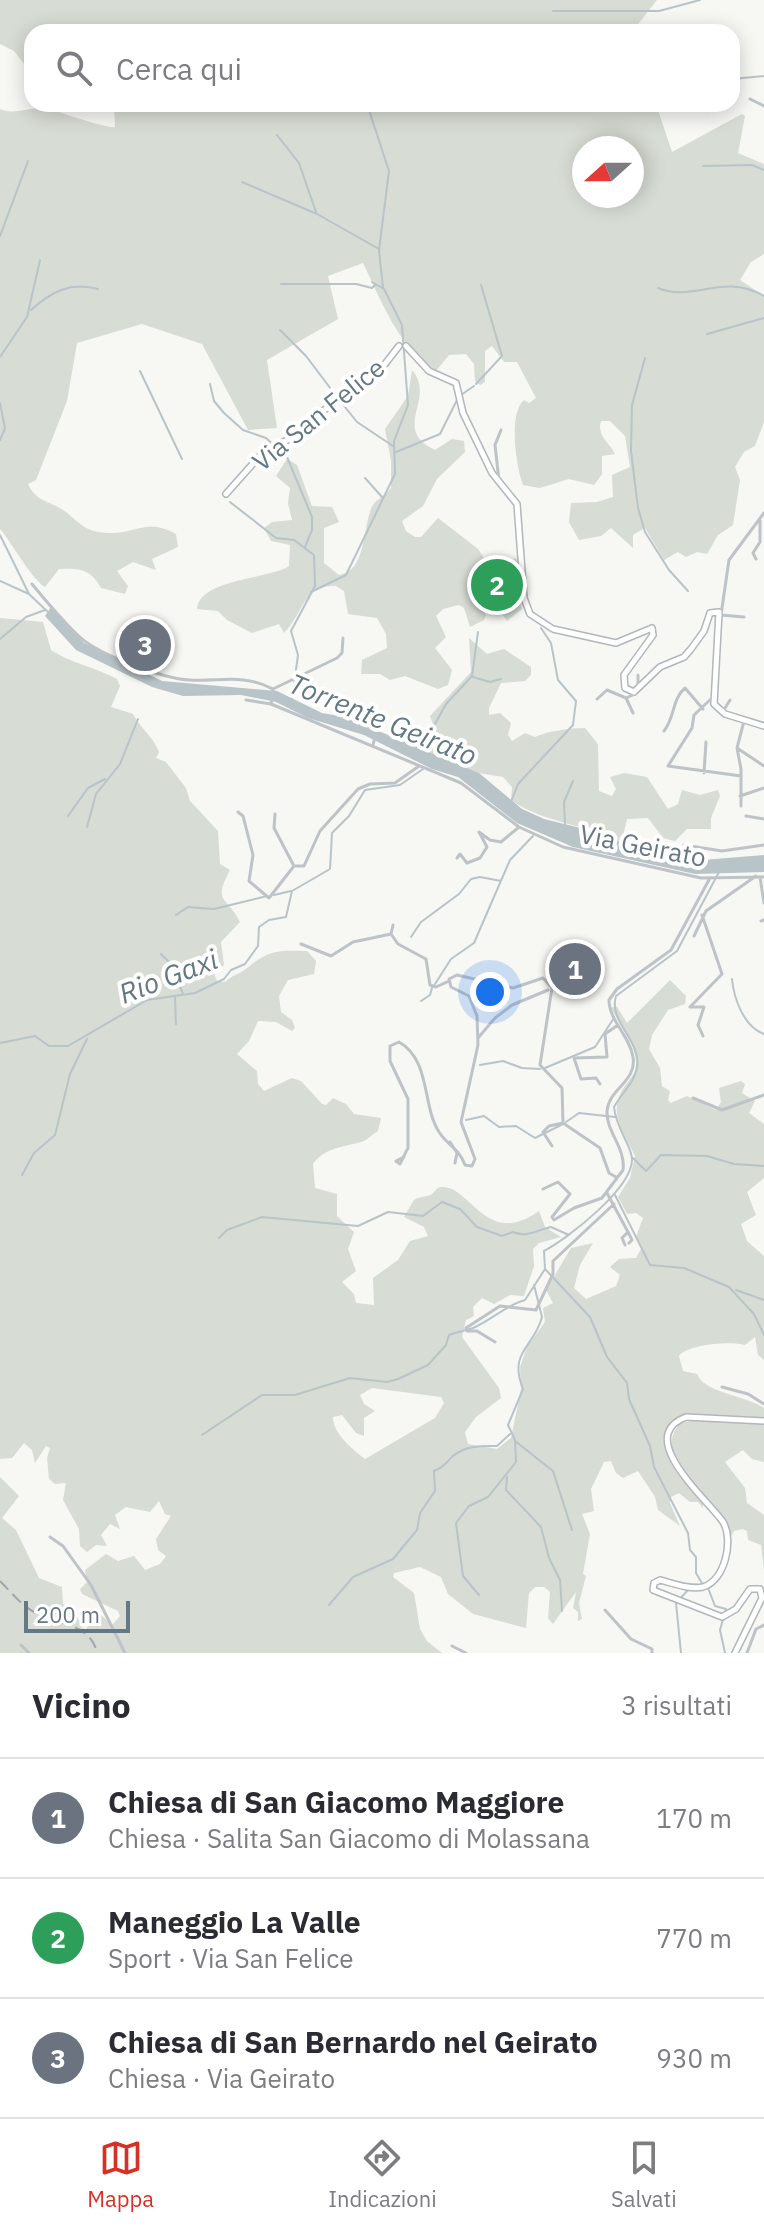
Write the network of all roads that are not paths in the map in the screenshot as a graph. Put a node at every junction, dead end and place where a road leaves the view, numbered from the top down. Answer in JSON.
{"nodes":[{"id":1,"x":750,"y":99,"type":"dead end"},
{"id":2,"x":764,"y":106,"type":"edge"},
{"id":3,"x":501,"y":430,"type":"dead end"},
{"id":4,"x":499,"y":481,"type":"junction"},
{"id":5,"x":224,"y":496,"type":"dead end"},
{"id":6,"x":764,"y":513,"type":"edge"},
{"id":7,"x":760,"y":520,"type":"junction"},
{"id":8,"x":756,"y":559,"type":"dead end"},
{"id":9,"x":32,"y":584,"type":"dead end"},
{"id":10,"x":721,"y":615,"type":"junction"},
{"id":11,"x":744,"y":617,"type":"dead end"},
{"id":12,"x":343,"y":638,"type":"dead end"},
{"id":13,"x":638,"y":675,"type":"dead end"},
{"id":14,"x":646,"y":682,"type":"junction"},
{"id":15,"x":273,"y":689,"type":"junction"},
{"id":16,"x":638,"y":691,"type":"junction"},
{"id":17,"x":626,"y":698,"type":"junction"},
{"id":18,"x":712,"y":698,"type":"junction"},
{"id":19,"x":597,"y":699,"type":"dead end"},
{"id":20,"x":246,"y":700,"type":"dead end"},
{"id":21,"x":730,"y":700,"type":"dead end"},
{"id":22,"x":271,"y":702,"type":"junction"},
{"id":23,"x":703,"y":709,"type":"junction"},
{"id":24,"x":633,"y":713,"type":"dead end"},
{"id":25,"x":722,"y":713,"type":"junction"},
{"id":26,"x":744,"y":720,"type":"junction"},
{"id":27,"x":764,"y":726,"type":"edge"},
{"id":28,"x":379,"y":728,"type":"dead end"},
{"id":29,"x":664,"y":731,"type":"dead end"},
{"id":30,"x":706,"y":742,"type":"dead end"},
{"id":31,"x":373,"y":743,"type":"junction"},
{"id":32,"x":737,"y":748,"type":"junction"},
{"id":33,"x":420,"y":766,"type":"junction"},
{"id":34,"x":764,"y":766,"type":"edge"},
{"id":35,"x":704,"y":773,"type":"junction"},
{"id":36,"x":741,"y":776,"type":"junction"},
{"id":37,"x":764,"y":788,"type":"edge"},
{"id":38,"x":740,"y":796,"type":"junction"},
{"id":39,"x":741,"y":806,"type":"dead end"},
{"id":40,"x":238,"y":812,"type":"dead end"},
{"id":41,"x":275,"y":814,"type":"dead end"},
{"id":42,"x":746,"y":816,"type":"dead end"},
{"id":43,"x":764,"y":819,"type":"edge"},
{"id":44,"x":519,"y":827,"type":"junction"},
{"id":45,"x":684,"y":845,"type":"dead end"},
{"id":46,"x":764,"y":845,"type":"edge"},
{"id":47,"x":457,"y":858,"type":"dead end"},
{"id":48,"x":294,"y":866,"type":"junction"},
{"id":49,"x":760,"y":877,"type":"edge"},
{"id":50,"x":711,"y":878,"type":"junction"},
{"id":51,"x":764,"y":903,"type":"edge"},
{"id":52,"x":702,"y":915,"type":"junction"},
{"id":53,"x":393,"y":925,"type":"dead end"},
{"id":54,"x":391,"y":934,"type":"junction"},
{"id":55,"x":694,"y":936,"type":"dead end"},
{"id":56,"x":301,"y":944,"type":"dead end"},
{"id":57,"x":575,"y":979,"type":"dead end"},
{"id":58,"x":449,"y":981,"type":"junction"},
{"id":59,"x":550,"y":989,"type":"junction"},
{"id":60,"x":618,"y":1025,"type":"junction"},
{"id":61,"x":703,"y":1036,"type":"dead end"},
{"id":62,"x":478,"y":1038,"type":"junction"},
{"id":63,"x":600,"y":1084,"type":"dead end"},
{"id":64,"x":764,"y":1095,"type":"edge"},
{"id":65,"x":693,"y":1098,"type":"dead end"},
{"id":66,"x":563,"y":1123,"type":"junction"},
{"id":67,"x":450,"y":1142,"type":"junction"},
{"id":68,"x":552,"y":1146,"type":"dead end"},
{"id":69,"x":404,"y":1157,"type":"dead end"},
{"id":70,"x":455,"y":1163,"type":"dead end"},
{"id":71,"x":616,"y":1177,"type":"junction"},
{"id":72,"x":543,"y":1189,"type":"dead end"},
{"id":73,"x":608,"y":1194,"type":"junction"},
{"id":74,"x":613,"y":1202,"type":"junction"},
{"id":75,"x":628,"y":1232,"type":"junction"},
{"id":76,"x":495,"y":1342,"type":"dead end"},
{"id":77,"x":722,"y":1387,"type":"dead end"},
{"id":78,"x":764,"y":1404,"type":"edge"},
{"id":79,"x":764,"y":1421,"type":"edge"},
{"id":80,"x":50,"y":1537,"type":"dead end"},
{"id":81,"x":605,"y":1610,"type":"dead end"},
{"id":82,"x":764,"y":1625,"type":"edge"},
{"id":83,"x":21,"y":1645,"type":"dead end"},
{"id":84,"x":453,"y":1646,"type":"dead end"},
{"id":85,"x":29,"y":1653,"type":"edge"},
{"id":86,"x":125,"y":1653,"type":"edge"},
{"id":87,"x":466,"y":1653,"type":"edge"},
{"id":88,"x":652,"y":1653,"type":"edge"},
{"id":89,"x":735,"y":1653,"type":"edge"},
{"id":90,"x":747,"y":1653,"type":"edge"}],
"edges":[{"from":1,"to":2,"type":"street"},
{"from":3,"to":4,"type":"street"},
{"from":4,"to":5,"type":"street","name":"Via San Felice"},
{"from":4,"to":16,"type":"street","name":"Via San Felice"},
{"from":6,"to":7,"type":"street"},
{"from":7,"to":8,"type":"street"},
{"from":7,"to":10,"type":"street"},
{"from":9,"to":15,"type":"street"},
{"from":10,"to":11,"type":"street"},
{"from":10,"to":14,"type":"street"},
{"from":10,"to":18,"type":"street"},
{"from":12,"to":15,"type":"street"},
{"from":13,"to":14,"type":"street"},
{"from":14,"to":16,"type":"street"},
{"from":15,"to":22,"type":"street"},
{"from":16,"to":17,"type":"street"},
{"from":17,"to":19,"type":"street"},
{"from":17,"to":24,"type":"street"},
{"from":18,"to":23,"type":"street"},
{"from":18,"to":25,"type":"street"},
{"from":20,"to":22,"type":"street","name":"Via Geirato"},
{"from":21,"to":25,"type":"street"},
{"from":22,"to":31,"type":"street","name":"Via Geirato"},
{"from":23,"to":29,"type":"street"},
{"from":23,"to":35,"type":"street"},
{"from":25,"to":26,"type":"street"},
{"from":26,"to":27,"type":"street"},
{"from":26,"to":32,"type":"street"},
{"from":28,"to":31,"type":"street"},
{"from":30,"to":35,"type":"street"},
{"from":31,"to":33,"type":"street","name":"Via Geirato"},
{"from":32,"to":34,"type":"street"},
{"from":32,"to":36,"type":"street"},
{"from":33,"to":44,"type":"street","name":"Via Geirato"},
{"from":33,"to":48,"type":"street"},
{"from":35,"to":36,"type":"street"},
{"from":36,"to":38,"type":"street"},
{"from":37,"to":38,"type":"street"},
{"from":38,"to":39,"type":"street"},
{"from":40,"to":48,"type":"street"},
{"from":41,"to":48,"type":"street"},
{"from":42,"to":43,"type":"street"},
{"from":44,"to":47,"type":"street"},
{"from":44,"to":50,"type":"street","name":"Via Geirato"},
{"from":45,"to":46,"type":"street"},
{"from":49,"to":50,"type":"street","name":"Via Geirato"},
{"from":49,"to":51,"type":"street"},
{"from":49,"to":52,"type":"street"},
{"from":50,"to":60,"type":"street"},
{"from":52,"to":55,"type":"street"},
{"from":52,"to":61,"type":"street"},
{"from":53,"to":54,"type":"street"},
{"from":54,"to":56,"type":"street"},
{"from":54,"to":58,"type":"street"},
{"from":57,"to":59,"type":"street"},
{"from":58,"to":59,"type":"street"},
{"from":58,"to":62,"type":"street"},
{"from":59,"to":62,"type":"street"},
{"from":59,"to":66,"type":"street"},
{"from":60,"to":63,"type":"street"},
{"from":60,"to":71,"type":"street"},
{"from":62,"to":67,"type":"street"},
{"from":64,"to":65,"type":"street"},
{"from":66,"to":68,"type":"street"},
{"from":66,"to":71,"type":"street"},
{"from":67,"to":69,"type":"street"},
{"from":67,"to":70,"type":"street"},
{"from":71,"to":73,"type":"street"},
{"from":72,"to":73,"type":"street"},
{"from":73,"to":74,"type":"street"},
{"from":74,"to":75,"type":"street"},
{"from":74,"to":76,"type":"street"},
{"from":75,"to":75,"type":"street"},
{"from":77,"to":78,"type":"street"},
{"from":79,"to":89,"type":"street"},
{"from":80,"to":86,"type":"street"},
{"from":81,"to":88,"type":"street"},
{"from":82,"to":90,"type":"street"},
{"from":83,"to":85,"type":"street"},
{"from":84,"to":87,"type":"street"}]}
